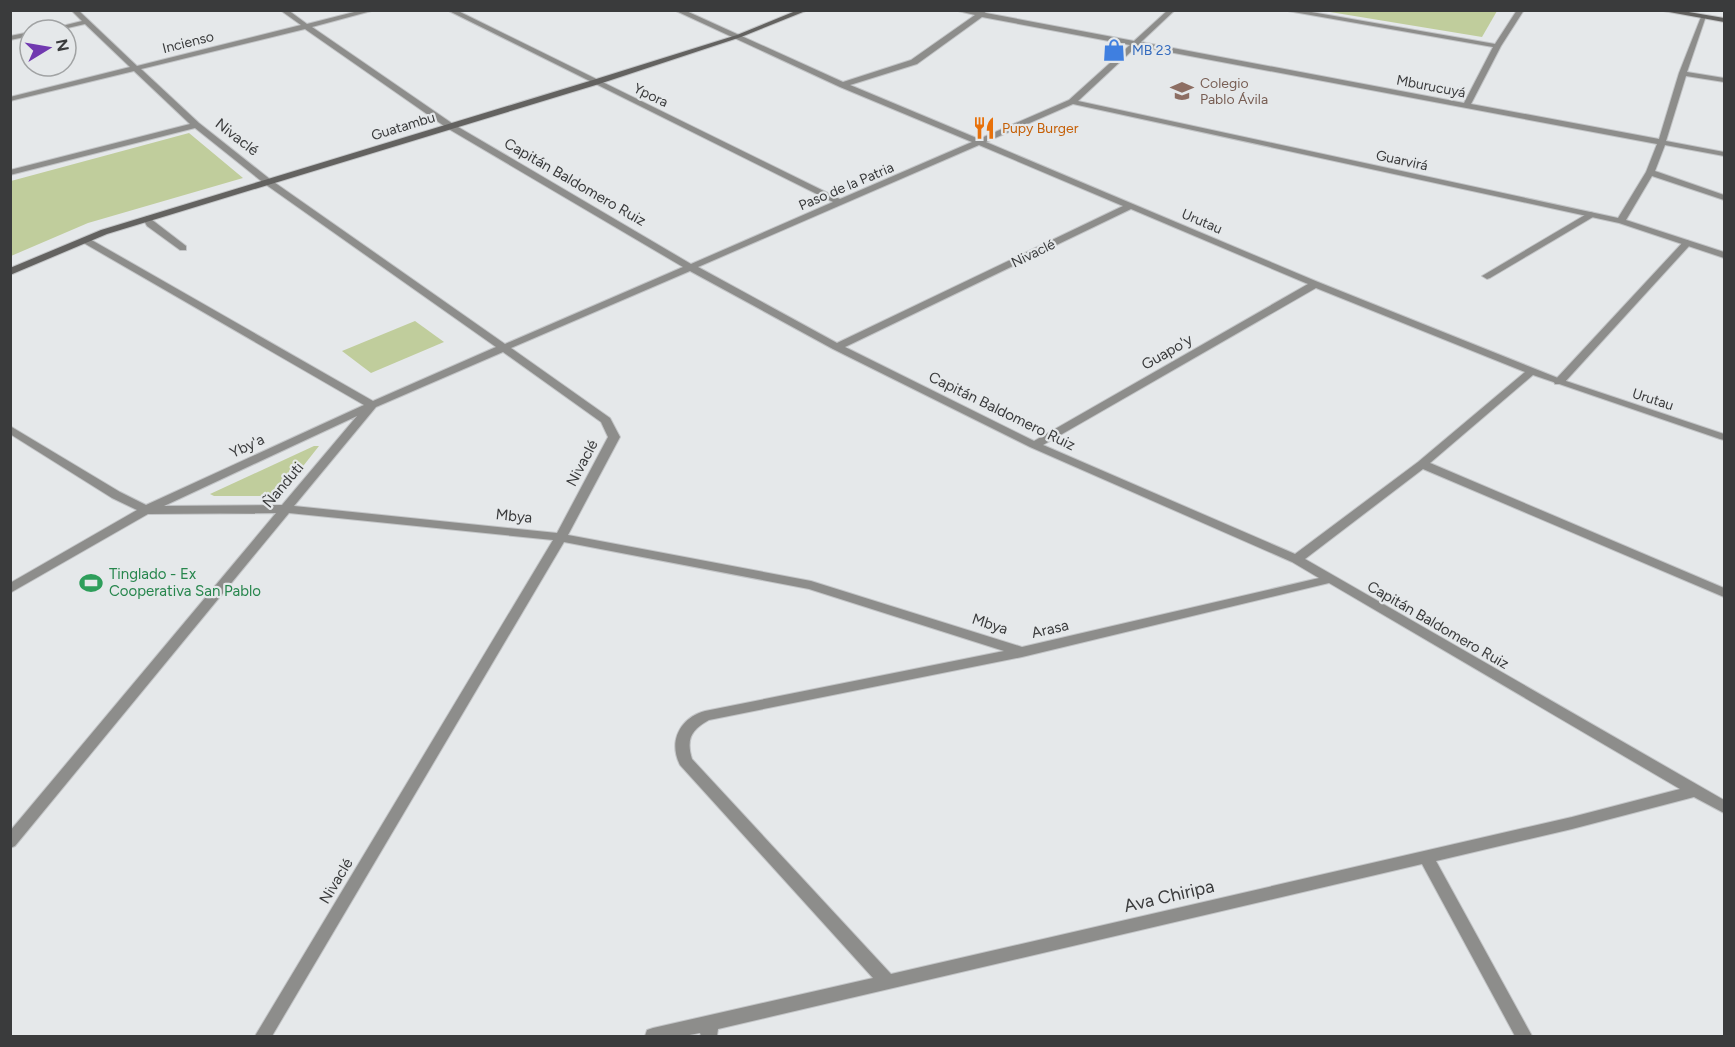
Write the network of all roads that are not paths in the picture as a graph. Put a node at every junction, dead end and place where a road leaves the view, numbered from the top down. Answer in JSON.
{"nodes":[{"id":1,"x":74,"y":10,"type":"edge"},
{"id":2,"x":283,"y":10,"type":"edge"},
{"id":3,"x":372,"y":10,"type":"edge"},
{"id":4,"x":450,"y":10,"type":"edge"},
{"id":5,"x":677,"y":10,"type":"edge"},
{"id":6,"x":805,"y":10,"type":"edge"},
{"id":7,"x":957,"y":10,"type":"edge"},
{"id":8,"x":1172,"y":10,"type":"edge"},
{"id":9,"x":1285,"y":10,"type":"edge"},
{"id":10,"x":1521,"y":10,"type":"edge"},
{"id":11,"x":1661,"y":10,"type":"edge"},
{"id":12,"x":983,"y":13,"type":"edge"},
{"id":13,"x":1704,"y":17,"type":"junction"},
{"id":14,"x":1725,"y":20,"type":"edge"},
{"id":15,"x":86,"y":22,"type":"junction"},
{"id":16,"x":78,"y":24,"type":"edge"},
{"id":17,"x":307,"y":27,"type":"junction"},
{"id":18,"x":739,"y":36,"type":"junction"},
{"id":19,"x":1133,"y":44,"type":"junction"},
{"id":20,"x":1497,"y":46,"type":"junction"},
{"id":21,"x":137,"y":69,"type":"junction"},
{"id":22,"x":1683,"y":73,"type":"junction"},
{"id":23,"x":1725,"y":80,"type":"edge"},
{"id":24,"x":596,"y":82,"type":"junction"},
{"id":25,"x":843,"y":85,"type":"junction"},
{"id":26,"x":10,"y":99,"type":"edge"},
{"id":27,"x":1072,"y":102,"type":"junction"},
{"id":28,"x":1466,"y":106,"type":"junction"},
{"id":29,"x":196,"y":125,"type":"junction"},
{"id":30,"x":450,"y":126,"type":"junction"},
{"id":31,"x":1662,"y":142,"type":"junction"},
{"id":32,"x":981,"y":143,"type":"junction"},
{"id":33,"x":1725,"y":154,"type":"edge"},
{"id":34,"x":1650,"y":172,"type":"junction"},
{"id":35,"x":10,"y":173,"type":"edge"},
{"id":36,"x":268,"y":182,"type":"junction"},
{"id":37,"x":1725,"y":198,"type":"edge"},
{"id":38,"x":842,"y":203,"type":"junction"},
{"id":39,"x":1131,"y":206,"type":"junction"},
{"id":40,"x":1590,"y":215,"type":"junction"},
{"id":41,"x":147,"y":219,"type":"junction"},
{"id":42,"x":1622,"y":221,"type":"junction"},
{"id":43,"x":85,"y":240,"type":"junction"},
{"id":44,"x":1687,"y":243,"type":"junction"},
{"id":45,"x":183,"y":248,"type":"dead end"},
{"id":46,"x":1725,"y":255,"type":"edge"},
{"id":47,"x":692,"y":268,"type":"junction"},
{"id":48,"x":10,"y":272,"type":"edge"},
{"id":49,"x":1487,"y":276,"type":"dead end"},
{"id":50,"x":1315,"y":284,"type":"junction"},
{"id":51,"x":505,"y":347,"type":"junction"},
{"id":52,"x":837,"y":347,"type":"junction"},
{"id":53,"x":1532,"y":371,"type":"junction"},
{"id":54,"x":1559,"y":382,"type":"junction"},
{"id":55,"x":372,"y":405,"type":"junction"},
{"id":56,"x":10,"y":429,"type":"edge"},
{"id":57,"x":1725,"y":437,"type":"edge"},
{"id":58,"x":1034,"y":445,"type":"junction"},
{"id":59,"x":1422,"y":464,"type":"junction"},
{"id":60,"x":284,"y":509,"type":"junction"},
{"id":61,"x":146,"y":510,"type":"junction"},
{"id":62,"x":561,"y":537,"type":"junction"},
{"id":63,"x":1296,"y":559,"type":"junction"},
{"id":64,"x":1330,"y":579,"type":"junction"},
{"id":65,"x":10,"y":589,"type":"edge"},
{"id":66,"x":1725,"y":593,"type":"edge"},
{"id":67,"x":1022,"y":652,"type":"junction"},
{"id":68,"x":1694,"y":791,"type":"junction"},
{"id":69,"x":1725,"y":807,"type":"edge"},
{"id":70,"x":10,"y":842,"type":"edge"},
{"id":71,"x":1425,"y":856,"type":"junction"},
{"id":72,"x":888,"y":982,"type":"junction"},
{"id":73,"x":709,"y":1030,"type":"edge"},
{"id":74,"x":262,"y":1036,"type":"edge"},
{"id":75,"x":653,"y":1036,"type":"edge"},
{"id":76,"x":1524,"y":1036,"type":"edge"}],
"edges":[{"from":1,"to":15,"type":"street","name":"Nivaclé"},
{"from":2,"to":17,"type":"street","name":"Capitán Baldomero Ruiz"},
{"from":3,"to":17,"type":"street","name":"Incienso"},
{"from":4,"to":24,"type":"street","name":"Ypora"},
{"from":5,"to":18,"type":"street","name":"Urutau"},
{"from":6,"to":18,"type":"street","name":"Guatambu"},
{"from":7,"to":12,"type":"street","name":"Mburucuyá"},
{"from":8,"to":19,"type":"street","name":"Paso de la Patria"},
{"from":9,"to":20,"type":"street"},
{"from":10,"to":20,"type":"street"},
{"from":11,"to":13,"type":"street"},
{"from":12,"to":19,"type":"street","name":"Mburucuyá"},
{"from":12,"to":25,"type":"street"},
{"from":13,"to":14,"type":"street"},
{"from":13,"to":22,"type":"street"},
{"from":15,"to":16,"type":"street"},
{"from":15,"to":21,"type":"street","name":"Nivaclé"},
{"from":17,"to":21,"type":"street","name":"Incienso"},
{"from":17,"to":30,"type":"street","name":"Capitán Baldomero Ruiz"},
{"from":18,"to":24,"type":"street","name":"Guatambu"},
{"from":18,"to":25,"type":"street","name":"Urutau"},
{"from":19,"to":27,"type":"street","name":"Paso de la Patria"},
{"from":19,"to":28,"type":"street","name":"Mburucuyá"},
{"from":20,"to":28,"type":"street"},
{"from":21,"to":26,"type":"street","name":"Incienso"},
{"from":21,"to":29,"type":"street","name":"Nivaclé"},
{"from":22,"to":23,"type":"street"},
{"from":22,"to":31,"type":"street"},
{"from":24,"to":30,"type":"street","name":"Guatambu"},
{"from":24,"to":38,"type":"street","name":"Ypora"},
{"from":25,"to":32,"type":"street","name":"Urutau"},
{"from":27,"to":32,"type":"street","name":"Paso de la Patria"},
{"from":27,"to":40,"type":"street","name":"Guarvirá"},
{"from":28,"to":31,"type":"street","name":"Mburucuyá"},
{"from":29,"to":35,"type":"street"},
{"from":29,"to":36,"type":"street","name":"Nivaclé"},
{"from":30,"to":36,"type":"street","name":"Guatambu"},
{"from":30,"to":47,"type":"street","name":"Capitán Baldomero Ruiz"},
{"from":31,"to":33,"type":"street","name":"Mburucuyá"},
{"from":31,"to":34,"type":"street"},
{"from":32,"to":38,"type":"street","name":"Paso de la Patria"},
{"from":32,"to":39,"type":"street","name":"Urutau"},
{"from":34,"to":37,"type":"street"},
{"from":34,"to":42,"type":"street"},
{"from":36,"to":41,"type":"street","name":"Guatambu"},
{"from":36,"to":51,"type":"street","name":"Nivaclé"},
{"from":38,"to":47,"type":"street","name":"Paso de la Patria"},
{"from":39,"to":50,"type":"street","name":"Urutau"},
{"from":39,"to":52,"type":"street","name":"Nivaclé"},
{"from":40,"to":42,"type":"street","name":"Guarvirá"},
{"from":40,"to":49,"type":"street"},
{"from":41,"to":43,"type":"street","name":"Guatambu"},
{"from":41,"to":45,"type":"street"},
{"from":42,"to":44,"type":"street","name":"Guarvirá"},
{"from":43,"to":48,"type":"street","name":"Guatambu"},
{"from":43,"to":55,"type":"street"},
{"from":44,"to":46,"type":"street","name":"Guarvirá"},
{"from":44,"to":54,"type":"street"},
{"from":47,"to":51,"type":"street","name":"Paso de la Patria"},
{"from":47,"to":52,"type":"street","name":"Capitán Baldomero Ruiz"},
{"from":50,"to":53,"type":"street","name":"Urutau"},
{"from":50,"to":58,"type":"street","name":"Guapo'y"},
{"from":51,"to":55,"type":"street","name":"Yby'a"},
{"from":51,"to":62,"type":"street","name":"Nivaclé"},
{"from":52,"to":58,"type":"street","name":"Capitán Baldomero Ruiz"},
{"from":53,"to":54,"type":"street","name":"Urutau"},
{"from":53,"to":59,"type":"street"},
{"from":54,"to":57,"type":"street","name":"Urutau"},
{"from":55,"to":60,"type":"street","name":"Ñanduti"},
{"from":55,"to":61,"type":"street","name":"Yby'a"},
{"from":56,"to":61,"type":"street","name":"Mbya"},
{"from":58,"to":63,"type":"street","name":"Capitán Baldomero Ruiz"},
{"from":59,"to":63,"type":"street"},
{"from":59,"to":66,"type":"street"},
{"from":60,"to":61,"type":"street","name":"Mbya"},
{"from":60,"to":62,"type":"street","name":"Mbya"},
{"from":60,"to":70,"type":"street","name":"Ñanduti"},
{"from":61,"to":65,"type":"street","name":"Yby'a"},
{"from":62,"to":67,"type":"street","name":"Mbya"},
{"from":62,"to":74,"type":"street","name":"Nivaclé"},
{"from":63,"to":64,"type":"street","name":"Capitán Baldomero Ruiz"},
{"from":64,"to":67,"type":"street","name":"Arasa"},
{"from":64,"to":68,"type":"street","name":"Capitán Baldomero Ruiz"},
{"from":67,"to":72,"type":"street","name":"Arasa"},
{"from":68,"to":69,"type":"street","name":"Capitán Baldomero Ruiz"},
{"from":68,"to":71,"type":"street","name":"Ava Chiripa"},
{"from":71,"to":72,"type":"street","name":"Ava Chiripa"},
{"from":71,"to":76,"type":"street"},
{"from":72,"to":73,"type":"street","name":"Ava Chiripa"},
{"from":73,"to":75,"type":"street","name":"Ava Chiripa"}]}
